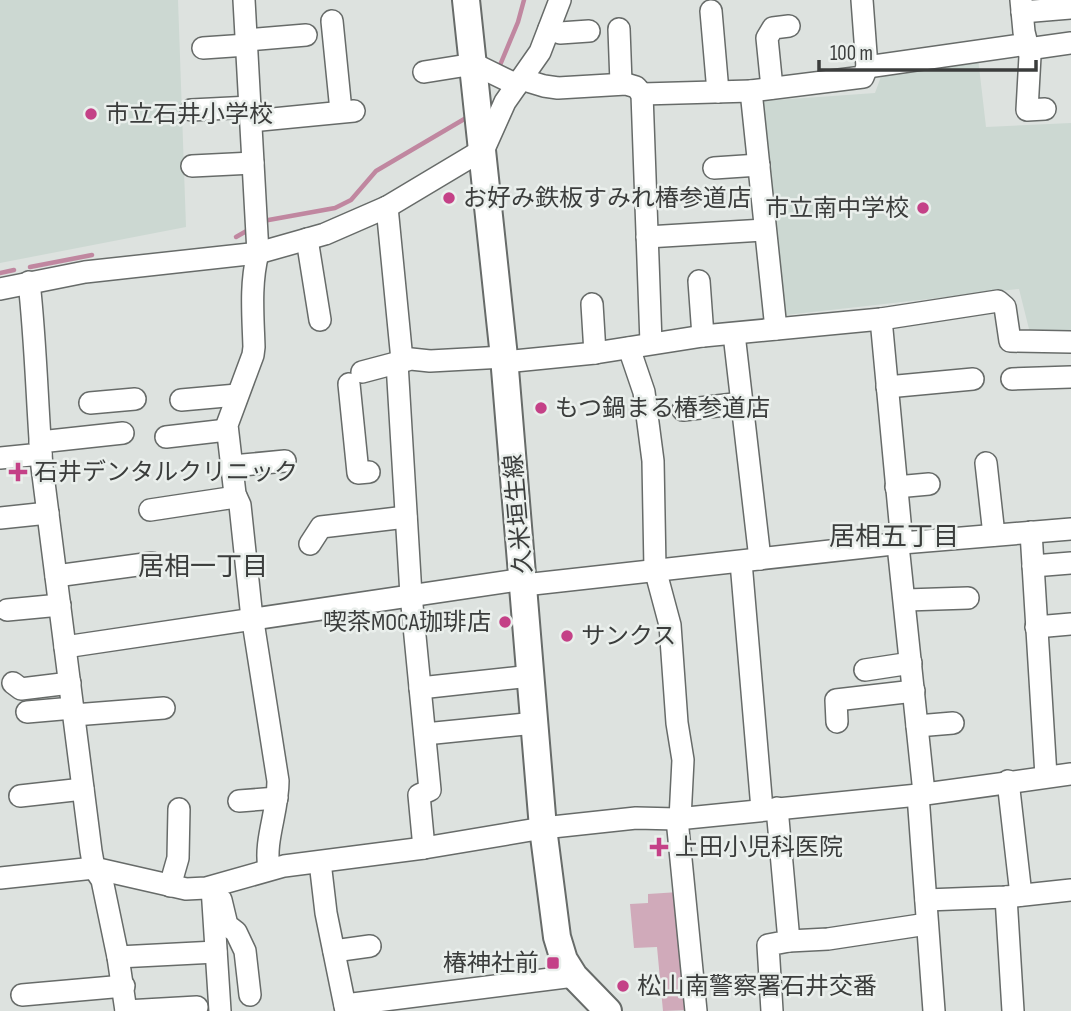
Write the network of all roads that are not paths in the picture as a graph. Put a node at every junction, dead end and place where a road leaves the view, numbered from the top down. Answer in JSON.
{"nodes":[{"id":1,"x":244,"y":0,"type":"edge"},
{"id":2,"x":466,"y":0,"type":"edge"},
{"id":3,"x":560,"y":0,"type":"edge"},
{"id":4,"x":862,"y":0,"type":"edge"},
{"id":5,"x":1022,"y":6,"type":"edge"},
{"id":6,"x":1071,"y":8,"type":"edge"},
{"id":7,"x":711,"y":11,"type":"dead end"},
{"id":8,"x":332,"y":21,"type":"dead end"},
{"id":9,"x":789,"y":26,"type":"dead end"},
{"id":10,"x":549,"y":29,"type":"junction"},
{"id":11,"x":619,"y":29,"type":"dead end"},
{"id":12,"x":589,"y":31,"type":"dead end"},
{"id":13,"x":306,"y":35,"type":"dead end"},
{"id":14,"x":247,"y":43,"type":"junction"},
{"id":15,"x":1071,"y":43,"type":"edge"},
{"id":16,"x":1028,"y":46,"type":"junction"},
{"id":17,"x":203,"y":48,"type":"dead end"},
{"id":18,"x":867,"y":67,"type":"junction"},
{"id":19,"x":424,"y":72,"type":"dead end"},
{"id":20,"x":500,"y":75,"type":"junction"},
{"id":21,"x":621,"y":83,"type":"junction"},
{"id":22,"x":762,"y":90,"type":"junction"},
{"id":23,"x":718,"y":92,"type":"junction"},
{"id":24,"x":642,"y":94,"type":"junction"},
{"id":25,"x":1045,"y":108,"type":"dead end"},
{"id":26,"x":191,"y":110,"type":"dead end"},
{"id":27,"x":251,"y":114,"type":"junction"},
{"id":28,"x":484,"y":149,"type":"junction"},
{"id":29,"x":253,"y":163,"type":"junction"},
{"id":30,"x":759,"y":165,"type":"junction"},
{"id":31,"x":192,"y":166,"type":"dead end"},
{"id":32,"x":714,"y":168,"type":"dead end"},
{"id":33,"x":387,"y":207,"type":"junction"},
{"id":34,"x":765,"y":230,"type":"junction"},
{"id":35,"x":647,"y":237,"type":"junction"},
{"id":36,"x":307,"y":239,"type":"junction"},
{"id":37,"x":258,"y":253,"type":"junction"},
{"id":38,"x":699,"y":281,"type":"dead end"},
{"id":39,"x":29,"y":282,"type":"junction"},
{"id":40,"x":0,"y":289,"type":"edge"},
{"id":41,"x":592,"y":304,"type":"dead end"},
{"id":42,"x":881,"y":318,"type":"junction"},
{"id":43,"x":320,"y":320,"type":"dead end"},
{"id":44,"x":776,"y":329,"type":"junction"},
{"id":45,"x":734,"y":334,"type":"junction"},
{"id":46,"x":703,"y":336,"type":"junction"},
{"id":47,"x":1071,"y":342,"type":"edge"},
{"id":48,"x":651,"y":343,"type":"junction"},
{"id":49,"x":629,"y":348,"type":"junction"},
{"id":50,"x":595,"y":353,"type":"junction"},
{"id":51,"x":504,"y":359,"type":"junction"},
{"id":52,"x":398,"y":366,"type":"junction"},
{"id":53,"x":1071,"y":377,"type":"edge"},
{"id":54,"x":973,"y":379,"type":"dead end"},
{"id":55,"x":1012,"y":379,"type":"dead end"},
{"id":56,"x":887,"y":387,"type":"junction"},
{"id":57,"x":237,"y":395,"type":"junction"},
{"id":58,"x":135,"y":399,"type":"dead end"},
{"id":59,"x":181,"y":400,"type":"dead end"},
{"id":60,"x":743,"y":403,"type":"junction"},
{"id":61,"x":683,"y":410,"type":"dead end"},
{"id":62,"x":227,"y":430,"type":"junction"},
{"id":63,"x":166,"y":437,"type":"dead end"},
{"id":64,"x":40,"y":448,"type":"junction"},
{"id":65,"x":0,"y":458,"type":"edge"},
{"id":66,"x":285,"y":461,"type":"dead end"},
{"id":67,"x":986,"y":463,"type":"dead end"},
{"id":68,"x":232,"y":466,"type":"junction"},
{"id":69,"x":369,"y":472,"type":"dead end"},
{"id":70,"x":929,"y":484,"type":"dead end"},
{"id":71,"x":896,"y":486,"type":"junction"},
{"id":72,"x":236,"y":497,"type":"junction"},
{"id":73,"x":150,"y":510,"type":"dead end"},
{"id":74,"x":48,"y":513,"type":"junction"},
{"id":75,"x":406,"y":517,"type":"junction"},
{"id":76,"x":0,"y":518,"type":"edge"},
{"id":77,"x":1071,"y":529,"type":"edge"},
{"id":78,"x":1031,"y":532,"type":"junction"},
{"id":79,"x":994,"y":535,"type":"junction"},
{"id":80,"x":310,"y":544,"type":"dead end"},
{"id":81,"x":900,"y":544,"type":"junction"},
{"id":82,"x":750,"y":561,"type":"junction"},
{"id":83,"x":152,"y":563,"type":"dead end"},
{"id":84,"x":1071,"y":563,"type":"edge"},
{"id":85,"x":1033,"y":566,"type":"junction"},
{"id":86,"x":655,"y":569,"type":"junction"},
{"id":87,"x":56,"y":576,"type":"junction"},
{"id":88,"x":524,"y":582,"type":"junction"},
{"id":89,"x":411,"y":596,"type":"junction"},
{"id":90,"x":968,"y":598,"type":"dead end"},
{"id":91,"x":906,"y":600,"type":"junction"},
{"id":92,"x":60,"y":605,"type":"junction"},
{"id":93,"x":7,"y":610,"type":"dead end"},
{"id":94,"x":253,"y":619,"type":"junction"},
{"id":95,"x":1071,"y":625,"type":"edge"},
{"id":96,"x":1036,"y":627,"type":"junction"},
{"id":97,"x":65,"y":647,"type":"junction"},
{"id":98,"x":911,"y":663,"type":"junction"},
{"id":99,"x":865,"y":670,"type":"dead end"},
{"id":100,"x":531,"y":676,"type":"junction"},
{"id":101,"x":13,"y":682,"type":"dead end"},
{"id":102,"x":70,"y":683,"type":"junction"},
{"id":103,"x":420,"y":688,"type":"junction"},
{"id":104,"x":914,"y":691,"type":"junction"},
{"id":105,"x":164,"y":708,"type":"dead end"},
{"id":106,"x":27,"y":712,"type":"dead end"},
{"id":107,"x":74,"y":712,"type":"junction"},
{"id":108,"x":837,"y":722,"type":"dead end"},
{"id":109,"x":535,"y":723,"type":"junction"},
{"id":110,"x":953,"y":723,"type":"dead end"},
{"id":111,"x":917,"y":726,"type":"junction"},
{"id":112,"x":425,"y":734,"type":"junction"},
{"id":113,"x":1071,"y":774,"type":"edge"},
{"id":114,"x":1046,"y":776,"type":"junction"},
{"id":115,"x":1008,"y":781,"type":"junction"},
{"id":116,"x":83,"y":789,"type":"junction"},
{"id":117,"x":921,"y":794,"type":"junction"},
{"id":118,"x":20,"y":796,"type":"dead end"},
{"id":119,"x":277,"y":798,"type":"junction"},
{"id":120,"x":239,"y":801,"type":"dead end"},
{"id":121,"x":770,"y":808,"type":"junction"},
{"id":122,"x":679,"y":819,"type":"junction"},
{"id":123,"x":174,"y":822,"type":"dead end"},
{"id":124,"x":543,"y":828,"type":"junction"},
{"id":125,"x":424,"y":848,"type":"junction"},
{"id":126,"x":320,"y":862,"type":"junction"},
{"id":127,"x":94,"y":868,"type":"junction"},
{"id":128,"x":269,"y":870,"type":"junction"},
{"id":129,"x":0,"y":878,"type":"edge"},
{"id":130,"x":170,"y":886,"type":"junction"},
{"id":131,"x":215,"y":887,"type":"junction"},
{"id":132,"x":1071,"y":890,"type":"edge"},
{"id":133,"x":1014,"y":896,"type":"junction"},
{"id":134,"x":926,"y":900,"type":"junction"},
{"id":135,"x":927,"y":923,"type":"junction"},
{"id":136,"x":789,"y":941,"type":"junction"},
{"id":137,"x":370,"y":946,"type":"dead end"},
{"id":138,"x":334,"y":951,"type":"junction"},
{"id":139,"x":216,"y":952,"type":"junction"},
{"id":140,"x":118,"y":957,"type":"junction"},
{"id":141,"x":574,"y":976,"type":"junction"},
{"id":142,"x":124,"y":986,"type":"junction"},
{"id":143,"x":22,"y":995,"type":"dead end"},
{"id":144,"x":250,"y":995,"type":"dead end"},
{"id":145,"x":197,"y":1007,"type":"dead end"},
{"id":146,"x":346,"y":1008,"type":"edge"},
{"id":147,"x":126,"y":1011,"type":"edge"},
{"id":148,"x":220,"y":1011,"type":"edge"},
{"id":149,"x":608,"y":1011,"type":"edge"},
{"id":150,"x":696,"y":1011,"type":"edge"},
{"id":151,"x":772,"y":1011,"type":"edge"},
{"id":152,"x":934,"y":1011,"type":"edge"},
{"id":153,"x":1013,"y":1011,"type":"edge"}],
"edges":[{"from":1,"to":14,"type":"street"},
{"from":2,"to":20,"type":"main road","name":"久米垣生線"},
{"from":3,"to":10,"type":"street"},
{"from":4,"to":18,"type":"street"},
{"from":5,"to":6,"type":"street"},
{"from":5,"to":16,"type":"street"},
{"from":7,"to":23,"type":"street"},
{"from":8,"to":27,"type":"street"},
{"from":9,"to":22,"type":"street"},
{"from":10,"to":12,"type":"street"},
{"from":10,"to":20,"type":"street"},
{"from":11,"to":21,"type":"street"},
{"from":13,"to":14,"type":"street"},
{"from":14,"to":17,"type":"street"},
{"from":14,"to":27,"type":"street"},
{"from":15,"to":16,"type":"street"},
{"from":16,"to":18,"type":"street"},
{"from":16,"to":25,"type":"street"},
{"from":18,"to":22,"type":"street"},
{"from":19,"to":20,"type":"street"},
{"from":20,"to":21,"type":"street"},
{"from":20,"to":28,"type":"main road","name":"久米垣生線"},
{"from":20,"to":28,"type":"street"},
{"from":21,"to":24,"type":"street"},
{"from":22,"to":23,"type":"street"},
{"from":22,"to":30,"type":"street"},
{"from":23,"to":24,"type":"street"},
{"from":24,"to":35,"type":"street"},
{"from":26,"to":27,"type":"street"},
{"from":27,"to":29,"type":"street"},
{"from":28,"to":33,"type":"street"},
{"from":28,"to":51,"type":"main road","name":"久米垣生線"},
{"from":29,"to":31,"type":"street"},
{"from":29,"to":37,"type":"street"},
{"from":30,"to":32,"type":"street"},
{"from":30,"to":34,"type":"street"},
{"from":33,"to":36,"type":"street"},
{"from":33,"to":52,"type":"street"},
{"from":34,"to":35,"type":"street"},
{"from":34,"to":44,"type":"street"},
{"from":35,"to":48,"type":"street"},
{"from":36,"to":37,"type":"street"},
{"from":36,"to":43,"type":"street"},
{"from":37,"to":39,"type":"street"},
{"from":37,"to":57,"type":"street"},
{"from":38,"to":46,"type":"street"},
{"from":39,"to":40,"type":"street"},
{"from":39,"to":64,"type":"street"},
{"from":41,"to":50,"type":"street"},
{"from":42,"to":44,"type":"street"},
{"from":42,"to":47,"type":"street"},
{"from":42,"to":56,"type":"street"},
{"from":44,"to":45,"type":"street"},
{"from":45,"to":46,"type":"street"},
{"from":45,"to":60,"type":"street"},
{"from":46,"to":48,"type":"street"},
{"from":48,"to":49,"type":"street"},
{"from":49,"to":50,"type":"street"},
{"from":49,"to":86,"type":"street"},
{"from":50,"to":51,"type":"street"},
{"from":51,"to":52,"type":"street"},
{"from":51,"to":88,"type":"main road","name":"久米垣生線"},
{"from":52,"to":69,"type":"street"},
{"from":52,"to":75,"type":"street"},
{"from":53,"to":55,"type":"street"},
{"from":54,"to":56,"type":"street"},
{"from":56,"to":71,"type":"street"},
{"from":57,"to":59,"type":"street"},
{"from":57,"to":62,"type":"street"},
{"from":58,"to":64,"type":"street"},
{"from":60,"to":61,"type":"street"},
{"from":60,"to":82,"type":"street"},
{"from":62,"to":63,"type":"street"},
{"from":62,"to":68,"type":"street"},
{"from":64,"to":65,"type":"street"},
{"from":64,"to":74,"type":"street"},
{"from":66,"to":68,"type":"street"},
{"from":67,"to":79,"type":"street"},
{"from":68,"to":72,"type":"street"},
{"from":70,"to":71,"type":"street"},
{"from":71,"to":81,"type":"street"},
{"from":72,"to":73,"type":"street"},
{"from":72,"to":94,"type":"street"},
{"from":74,"to":76,"type":"street"},
{"from":74,"to":87,"type":"street"},
{"from":75,"to":80,"type":"street"},
{"from":75,"to":89,"type":"street"},
{"from":77,"to":78,"type":"street"},
{"from":78,"to":79,"type":"street"},
{"from":78,"to":85,"type":"street"},
{"from":79,"to":81,"type":"street"},
{"from":81,"to":82,"type":"street"},
{"from":81,"to":91,"type":"street"},
{"from":82,"to":86,"type":"street"},
{"from":82,"to":121,"type":"street"},
{"from":83,"to":87,"type":"street"},
{"from":84,"to":85,"type":"street"},
{"from":85,"to":96,"type":"street"},
{"from":86,"to":88,"type":"street"},
{"from":86,"to":122,"type":"street"},
{"from":87,"to":92,"type":"street"},
{"from":88,"to":89,"type":"street"},
{"from":88,"to":100,"type":"main road","name":"久米垣生線"},
{"from":89,"to":94,"type":"street"},
{"from":89,"to":103,"type":"street"},
{"from":90,"to":91,"type":"street"},
{"from":91,"to":98,"type":"street"},
{"from":92,"to":93,"type":"street"},
{"from":92,"to":97,"type":"street"},
{"from":94,"to":97,"type":"street"},
{"from":94,"to":119,"type":"street"},
{"from":95,"to":96,"type":"street"},
{"from":96,"to":114,"type":"street"},
{"from":97,"to":102,"type":"street"},
{"from":98,"to":99,"type":"street"},
{"from":98,"to":104,"type":"street"},
{"from":100,"to":103,"type":"street"},
{"from":100,"to":109,"type":"main road","name":"久米垣生線"},
{"from":101,"to":102,"type":"street"},
{"from":102,"to":107,"type":"street"},
{"from":103,"to":112,"type":"street"},
{"from":104,"to":108,"type":"street"},
{"from":104,"to":111,"type":"street"},
{"from":105,"to":107,"type":"street"},
{"from":106,"to":107,"type":"street"},
{"from":107,"to":116,"type":"street"},
{"from":109,"to":112,"type":"street"},
{"from":109,"to":124,"type":"main road","name":"久米垣生線"},
{"from":110,"to":111,"type":"street"},
{"from":111,"to":117,"type":"street"},
{"from":112,"to":125,"type":"street"},
{"from":113,"to":114,"type":"street"},
{"from":114,"to":115,"type":"street"},
{"from":115,"to":117,"type":"street"},
{"from":115,"to":133,"type":"street"},
{"from":116,"to":118,"type":"street"},
{"from":116,"to":127,"type":"street"},
{"from":117,"to":121,"type":"street"},
{"from":117,"to":134,"type":"street"},
{"from":119,"to":120,"type":"street"},
{"from":119,"to":128,"type":"street"},
{"from":121,"to":122,"type":"street"},
{"from":121,"to":136,"type":"street"},
{"from":122,"to":124,"type":"street"},
{"from":122,"to":150,"type":"street"},
{"from":123,"to":130,"type":"street"},
{"from":124,"to":125,"type":"street"},
{"from":124,"to":141,"type":"main road","name":"久米垣生線"},
{"from":125,"to":126,"type":"street"},
{"from":126,"to":128,"type":"street"},
{"from":126,"to":138,"type":"street"},
{"from":127,"to":129,"type":"street"},
{"from":127,"to":130,"type":"street"},
{"from":127,"to":140,"type":"street"},
{"from":128,"to":131,"type":"street"},
{"from":130,"to":131,"type":"street"},
{"from":131,"to":139,"type":"street"},
{"from":131,"to":144,"type":"street"},
{"from":132,"to":133,"type":"street"},
{"from":133,"to":134,"type":"street"},
{"from":133,"to":153,"type":"street"},
{"from":134,"to":135,"type":"street"},
{"from":135,"to":136,"type":"street"},
{"from":135,"to":152,"type":"street"},
{"from":136,"to":151,"type":"street"},
{"from":137,"to":138,"type":"street"},
{"from":138,"to":146,"type":"street"},
{"from":139,"to":140,"type":"street"},
{"from":139,"to":148,"type":"street"},
{"from":140,"to":142,"type":"street"},
{"from":141,"to":146,"type":"street"},
{"from":141,"to":149,"type":"main road","name":"久米垣生線"},
{"from":142,"to":143,"type":"street"},
{"from":142,"to":147,"type":"street"},
{"from":145,"to":147,"type":"street"}]}
